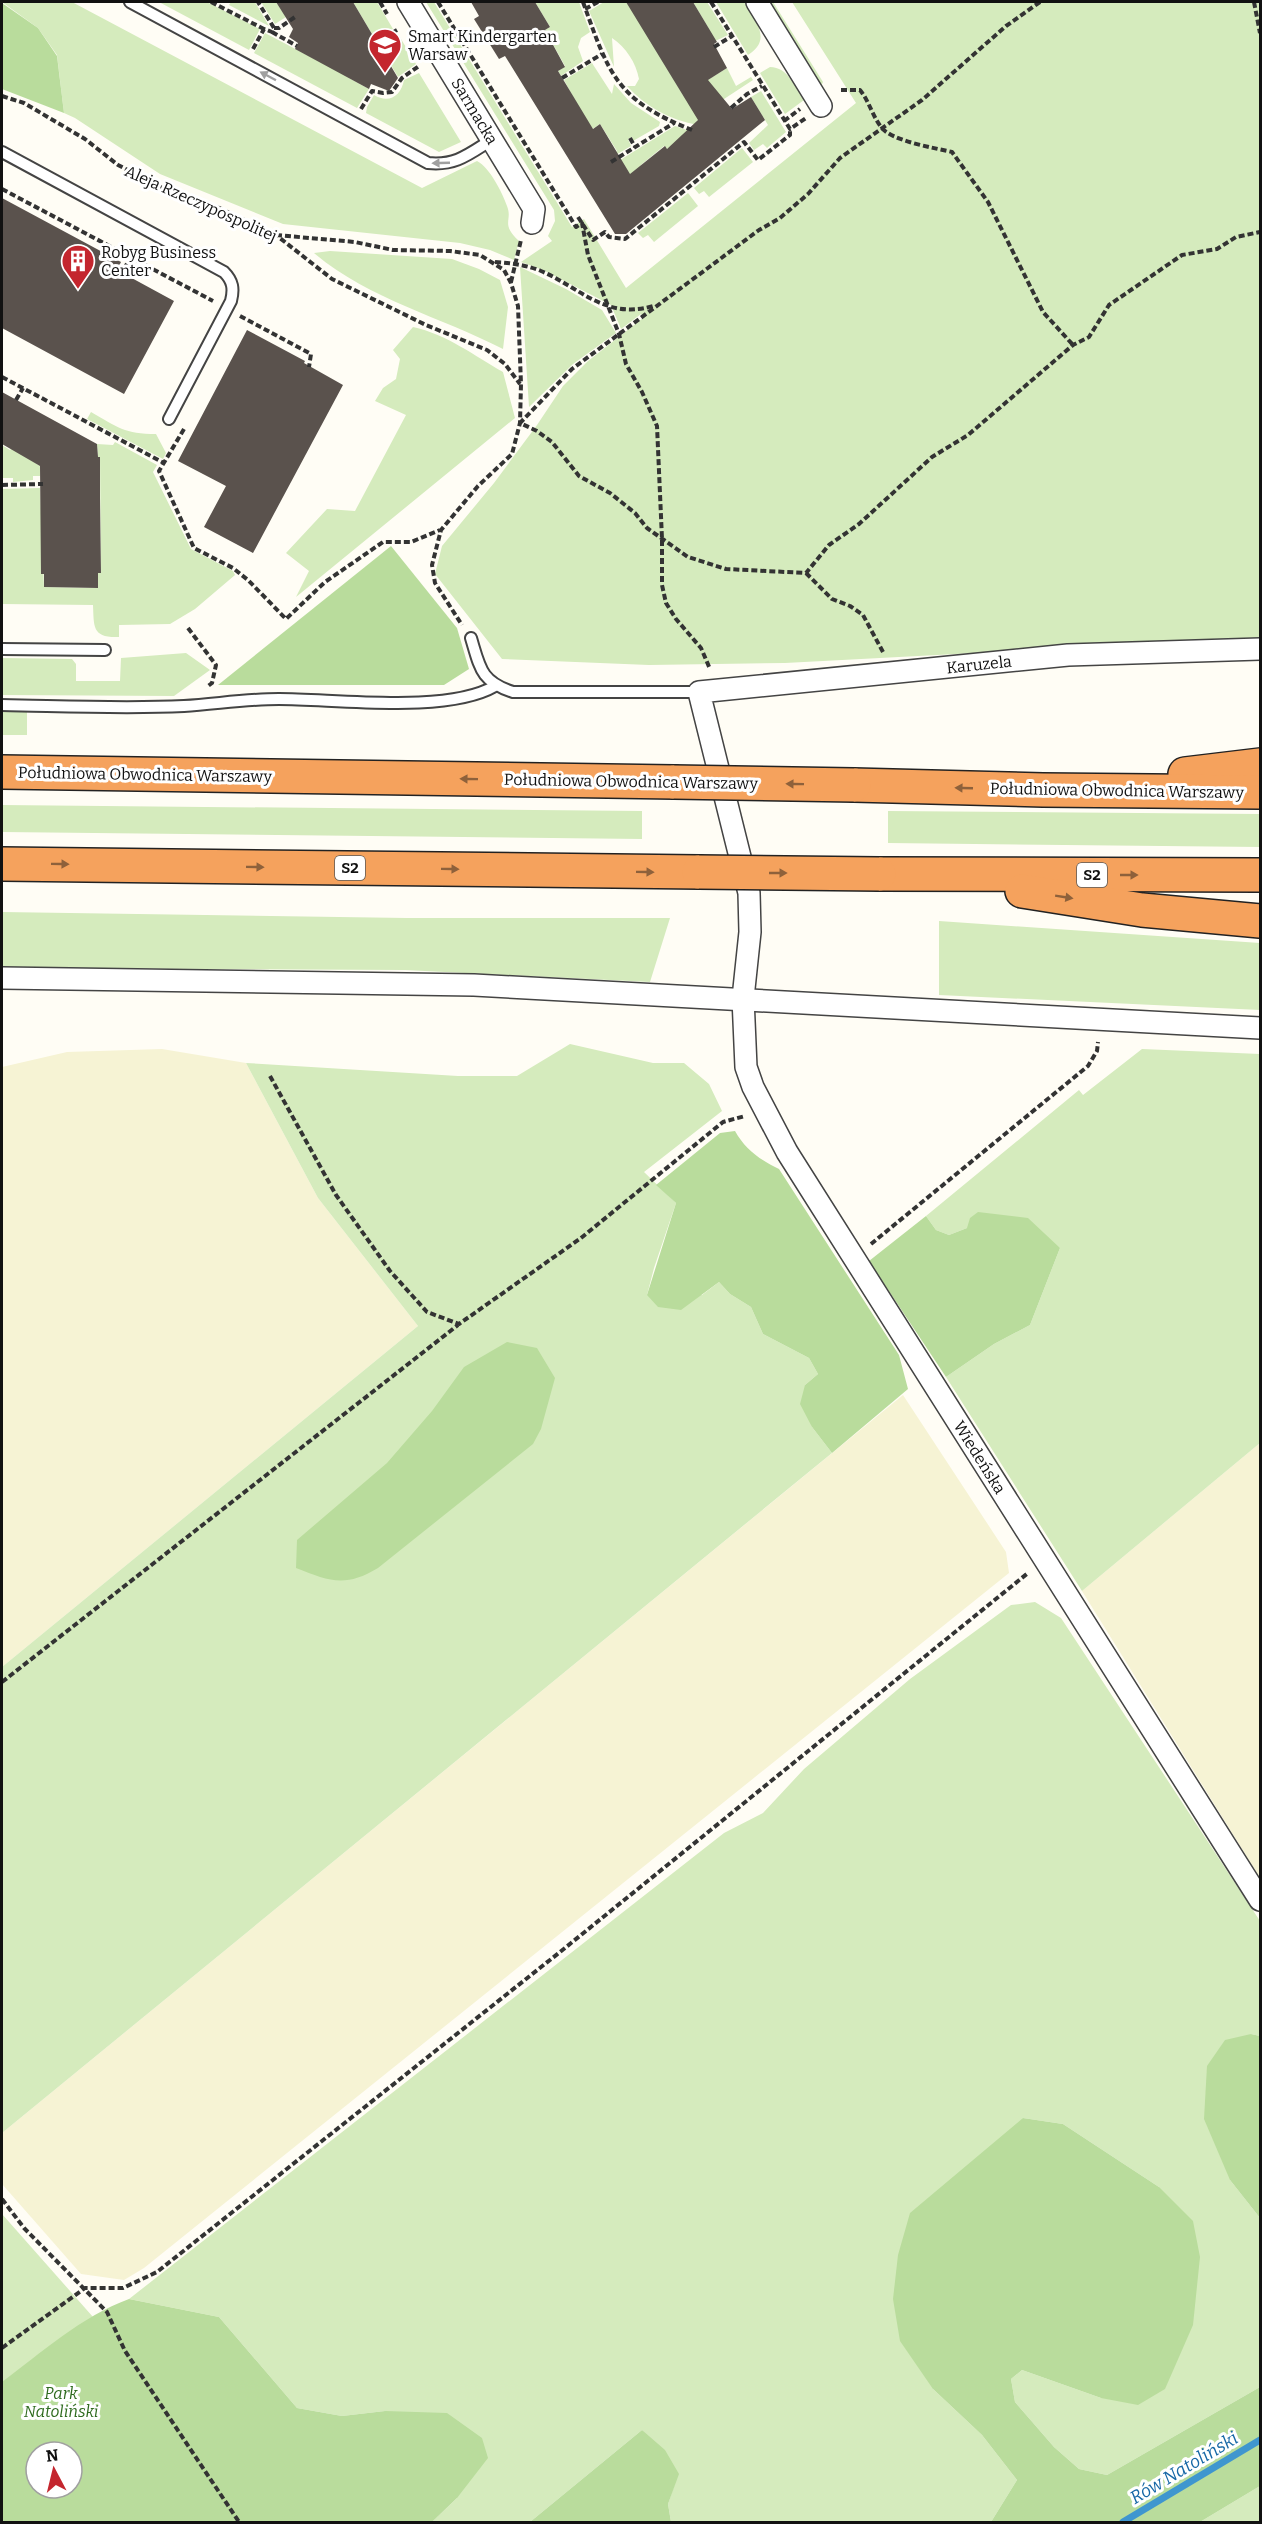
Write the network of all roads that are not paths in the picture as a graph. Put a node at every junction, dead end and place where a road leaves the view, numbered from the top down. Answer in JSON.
{"nodes":[{"id":1,"x":130,"y":2,"type":"edge"},
{"id":2,"x":408,"y":2,"type":"edge"},
{"id":3,"x":757,"y":2,"type":"edge"},
{"id":4,"x":813,"y":107,"type":"road end"},
{"id":5,"x":493,"y":139,"type":"junction"},
{"id":6,"x":2,"y":152,"type":"edge"},
{"id":7,"x":533,"y":220,"type":"road end"},
{"id":8,"x":169,"y":419,"type":"dead end"},
{"id":9,"x":471,"y":638,"type":"road end"},
{"id":10,"x":2,"y":649,"type":"edge"},
{"id":11,"x":1260,"y":649,"type":"edge"},
{"id":12,"x":105,"y":650,"type":"dead end"},
{"id":13,"x":495,"y":686,"type":"junction"},
{"id":14,"x":707,"y":692,"type":"junction"},
{"id":15,"x":2,"y":705,"type":"edge"},
{"id":16,"x":1260,"y":765,"type":"edge"},
{"id":17,"x":2,"y":772,"type":"edge"},
{"id":18,"x":1043,"y":790,"type":"junction"},
{"id":19,"x":1260,"y":792,"type":"edge"},
{"id":20,"x":2,"y":864,"type":"edge"},
{"id":21,"x":923,"y":874,"type":"junction"},
{"id":22,"x":1260,"y":875,"type":"edge"},
{"id":23,"x":1260,"y":921,"type":"edge"},
{"id":24,"x":2,"y":978,"type":"edge"},
{"id":25,"x":743,"y":998,"type":"junction"},
{"id":26,"x":1260,"y":1028,"type":"edge"},
{"id":27,"x":1260,"y":1900,"type":"edge"}],
"edges":[{"from":5,"to":1,"type":"lane","one_way":true},
{"from":2,"to":5,"type":"street","name":"Sarmacka"},
{"from":3,"to":4,"type":"street"},
{"from":5,"to":7,"type":"street","name":"Sarmacka"},
{"from":6,"to":8,"type":"lane"},
{"from":9,"to":13,"type":"lane"},
{"from":10,"to":12,"type":"lane"},
{"from":11,"to":14,"type":"street","name":"Karuzela"},
{"from":13,"to":14,"type":"lane"},
{"from":13,"to":15,"type":"lane"},
{"from":14,"to":25,"type":"street"},
{"from":16,"to":18,"type":"highway"},
{"from":18,"to":17,"type":"highway","name":"Południowa Obwodnica Warszawy","one_way":true,"bridge":true},
{"from":18,"to":19,"type":"highway","name":"Południowa Obwodnica Warszawy"},
{"from":20,"to":21,"type":"highway","number":"S2","one_way":true,"bridge":true},
{"from":21,"to":22,"type":"highway","number":"S2","one_way":true},
{"from":21,"to":23,"type":"highway","one_way":true},
{"from":24,"to":25,"type":"street"},
{"from":25,"to":26,"type":"street"},
{"from":25,"to":27,"type":"street","name":"Wiedeńska"}]}
